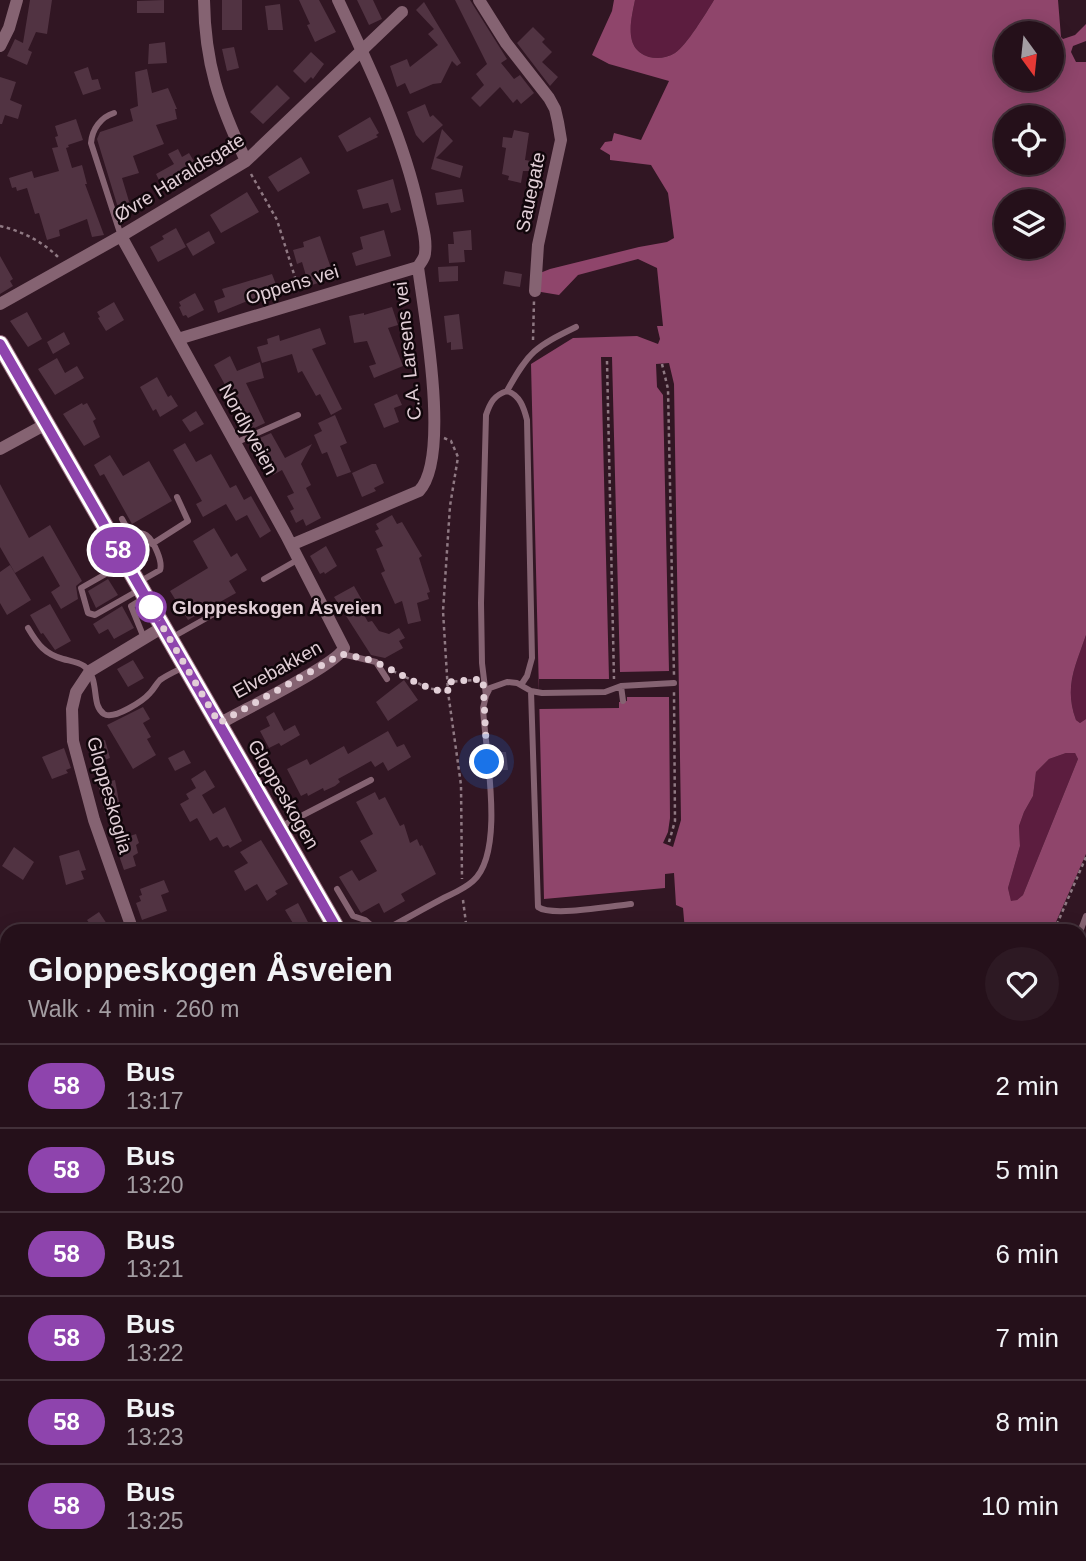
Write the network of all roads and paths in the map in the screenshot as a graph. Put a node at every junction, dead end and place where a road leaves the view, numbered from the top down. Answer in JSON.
{"nodes":[{"id":1,"x":17,"y":0,"type":"edge"},
{"id":2,"x":204,"y":0,"type":"edge"},
{"id":3,"x":338,"y":0,"type":"edge"},
{"id":4,"x":479,"y":0,"type":"edge"},
{"id":5,"x":402,"y":12,"type":"dead end"},
{"id":6,"x":0,"y":46,"type":"edge"},
{"id":7,"x":362,"y":51,"type":"junction"},
{"id":8,"x":114,"y":113,"type":"dead end"},
{"id":9,"x":246,"y":161,"type":"junction"},
{"id":10,"x":0,"y":226,"type":"edge"},
{"id":11,"x":121,"y":236,"type":"junction"},
{"id":12,"x":67,"y":266,"type":"junction"},
{"id":13,"x":418,"y":267,"type":"junction"},
{"id":14,"x":535,"y":291,"type":"joint"},
{"id":15,"x":302,"y":301,"type":"junction"},
{"id":16,"x":0,"y":304,"type":"edge"},
{"id":17,"x":576,"y":327,"type":"dead end"},
{"id":18,"x":178,"y":340,"type":"junction"},
{"id":19,"x":0,"y":344,"type":"edge"},
{"id":20,"x":535,"y":349,"type":"junction"},
{"id":21,"x":607,"y":360,"type":"dead end"},
{"id":22,"x":662,"y":364,"type":"dead end"},
{"id":23,"x":507,"y":391,"type":"junction"},
{"id":24,"x":298,"y":415,"type":"dead end"},
{"id":25,"x":46,"y":424,"type":"junction"},
{"id":26,"x":434,"y":433,"type":"junction"},
{"id":27,"x":234,"y":443,"type":"junction"},
{"id":28,"x":0,"y":450,"type":"edge"},
{"id":29,"x":177,"y":497,"type":"dead end"},
{"id":30,"x":122,"y":519,"type":"dead end"},
{"id":31,"x":152,"y":544,"type":"junction"},
{"id":32,"x":291,"y":545,"type":"junction"},
{"id":33,"x":299,"y":559,"type":"junction"},
{"id":34,"x":125,"y":562,"type":"junction"},
{"id":35,"x":264,"y":579,"type":"dead end"},
{"id":36,"x":141,"y":590,"type":"junction"},
{"id":37,"x":228,"y":606,"type":"dead end"},
{"id":38,"x":29,"y":628,"type":"dead end"},
{"id":39,"x":166,"y":633,"type":"junction"},
{"id":40,"x":144,"y":638,"type":"junction"},
{"id":41,"x":342,"y":647,"type":"junction"},
{"id":42,"x":376,"y":662,"type":"junction"},
{"id":43,"x":185,"y":666,"type":"junction"},
{"id":44,"x":90,"y":671,"type":"junction"},
{"id":45,"x":387,"y":679,"type":"dead end"},
{"id":46,"x":483,"y":679,"type":"junction"},
{"id":47,"x":447,"y":682,"type":"junction"},
{"id":48,"x":674,"y":683,"type":"junction"},
{"id":49,"x":521,"y":685,"type":"junction"},
{"id":50,"x":621,"y":686,"type":"junction"},
{"id":51,"x":614,"y":690,"type":"junction"},
{"id":52,"x":530,"y":691,"type":"junction"},
{"id":53,"x":448,"y":692,"type":"junction"},
{"id":54,"x":486,"y":696,"type":"junction"},
{"id":55,"x":623,"y":701,"type":"dead end"},
{"id":56,"x":219,"y":723,"type":"junction"},
{"id":57,"x":371,"y":780,"type":"dead end"},
{"id":58,"x":278,"y":828,"type":"junction"},
{"id":59,"x":669,"y":842,"type":"dead end"},
{"id":60,"x":1086,"y":857,"type":"edge"},
{"id":61,"x":337,"y":889,"type":"dead end"},
{"id":62,"x":462,"y":889,"type":"junction"},
{"id":63,"x":631,"y":904,"type":"dead end"},
{"id":64,"x":131,"y":924,"type":"edge"},
{"id":65,"x":334,"y":924,"type":"edge"},
{"id":66,"x":370,"y":924,"type":"edge"},
{"id":67,"x":394,"y":924,"type":"edge"},
{"id":68,"x":466,"y":924,"type":"edge"},
{"id":69,"x":1058,"y":924,"type":"edge"}],
"edges":[{"from":1,"to":6,"type":"street"},
{"from":2,"to":9,"type":"street"},
{"from":3,"to":7,"type":"street","name":"C.A. Larsens vei"},
{"from":4,"to":14,"type":"street","name":"Sauegate"},
{"from":5,"to":7,"type":"street","name":"Øvre Haraldsgate"},
{"from":7,"to":9,"type":"street","name":"Øvre Haraldsgate"},
{"from":7,"to":13,"type":"street","name":"C.A. Larsens vei"},
{"from":8,"to":11,"type":"lane"},
{"from":9,"to":11,"type":"street","name":"Øvre Haraldsgate"},
{"from":9,"to":15,"type":"path"},
{"from":10,"to":12,"type":"path"},
{"from":11,"to":12,"type":"street","name":"Øvre Haraldsgate"},
{"from":11,"to":18,"type":"street","name":"Nordlyveien"},
{"from":12,"to":16,"type":"street","name":"Øvre Haraldsgate"},
{"from":13,"to":15,"type":"street","name":"Oppens vei"},
{"from":13,"to":26,"type":"street","name":"C.A. Larsens vei"},
{"from":14,"to":20,"type":"path"},
{"from":15,"to":18,"type":"street","name":"Oppens vei"},
{"from":17,"to":20,"type":"lane"},
{"from":18,"to":27,"type":"street","name":"Nordlyveien"},
{"from":19,"to":25,"type":"main road","name":"Gloppeskogen"},
{"from":20,"to":23,"type":"lane"},
{"from":21,"to":51,"type":"path"},
{"from":22,"to":48,"type":"path"},
{"from":23,"to":46,"type":"lane"},
{"from":23,"to":49,"type":"lane"},
{"from":24,"to":27,"type":"lane"},
{"from":25,"to":28,"type":"street"},
{"from":25,"to":34,"type":"main road","name":"Gloppeskogen"},
{"from":26,"to":32,"type":"street","name":"C.A. Larsens vei"},
{"from":26,"to":47,"type":"path"},
{"from":27,"to":32,"type":"street","name":"Nordlyveien"},
{"from":29,"to":31,"type":"lane"},
{"from":30,"to":31,"type":"lane"},
{"from":31,"to":36,"type":"lane"},
{"from":32,"to":33,"type":"street","name":"Nordlyveien"},
{"from":33,"to":35,"type":"lane"},
{"from":33,"to":41,"type":"street","name":"Nordlyveien"},
{"from":34,"to":36,"type":"main road","name":"Gloppeskogen"},
{"from":34,"to":36,"type":"lane"},
{"from":36,"to":39,"type":"main road","name":"Gloppeskogen"},
{"from":36,"to":40,"type":"lane"},
{"from":37,"to":39,"type":"lane"},
{"from":38,"to":44,"type":"lane"},
{"from":39,"to":40,"type":"street"},
{"from":39,"to":43,"type":"main road","name":"Gloppeskogen"},
{"from":40,"to":44,"type":"street"},
{"from":41,"to":42,"type":"lane"},
{"from":41,"to":56,"type":"street","name":"Elvebakken"},
{"from":42,"to":45,"type":"lane"},
{"from":42,"to":53,"type":"path"},
{"from":43,"to":44,"type":"lane"},
{"from":43,"to":56,"type":"main road","name":"Gloppeskogen"},
{"from":44,"to":64,"type":"street","name":"Gloppeskoglia"},
{"from":46,"to":47,"type":"path"},
{"from":46,"to":54,"type":"lane"},
{"from":47,"to":53,"type":"path"},
{"from":48,"to":50,"type":"lane"},
{"from":48,"to":59,"type":"path"},
{"from":49,"to":52,"type":"lane"},
{"from":49,"to":54,"type":"lane"},
{"from":50,"to":51,"type":"lane"},
{"from":50,"to":55,"type":"lane"},
{"from":51,"to":52,"type":"lane"},
{"from":52,"to":63,"type":"lane"},
{"from":53,"to":62,"type":"path"},
{"from":54,"to":62,"type":"lane"},
{"from":56,"to":58,"type":"main road","name":"Gloppeskogen"},
{"from":57,"to":58,"type":"lane"},
{"from":58,"to":65,"type":"main road","name":"Gloppeskogen"},
{"from":60,"to":69,"type":"path"},
{"from":61,"to":66,"type":"lane"},
{"from":62,"to":67,"type":"lane"},
{"from":62,"to":68,"type":"path"}]}
